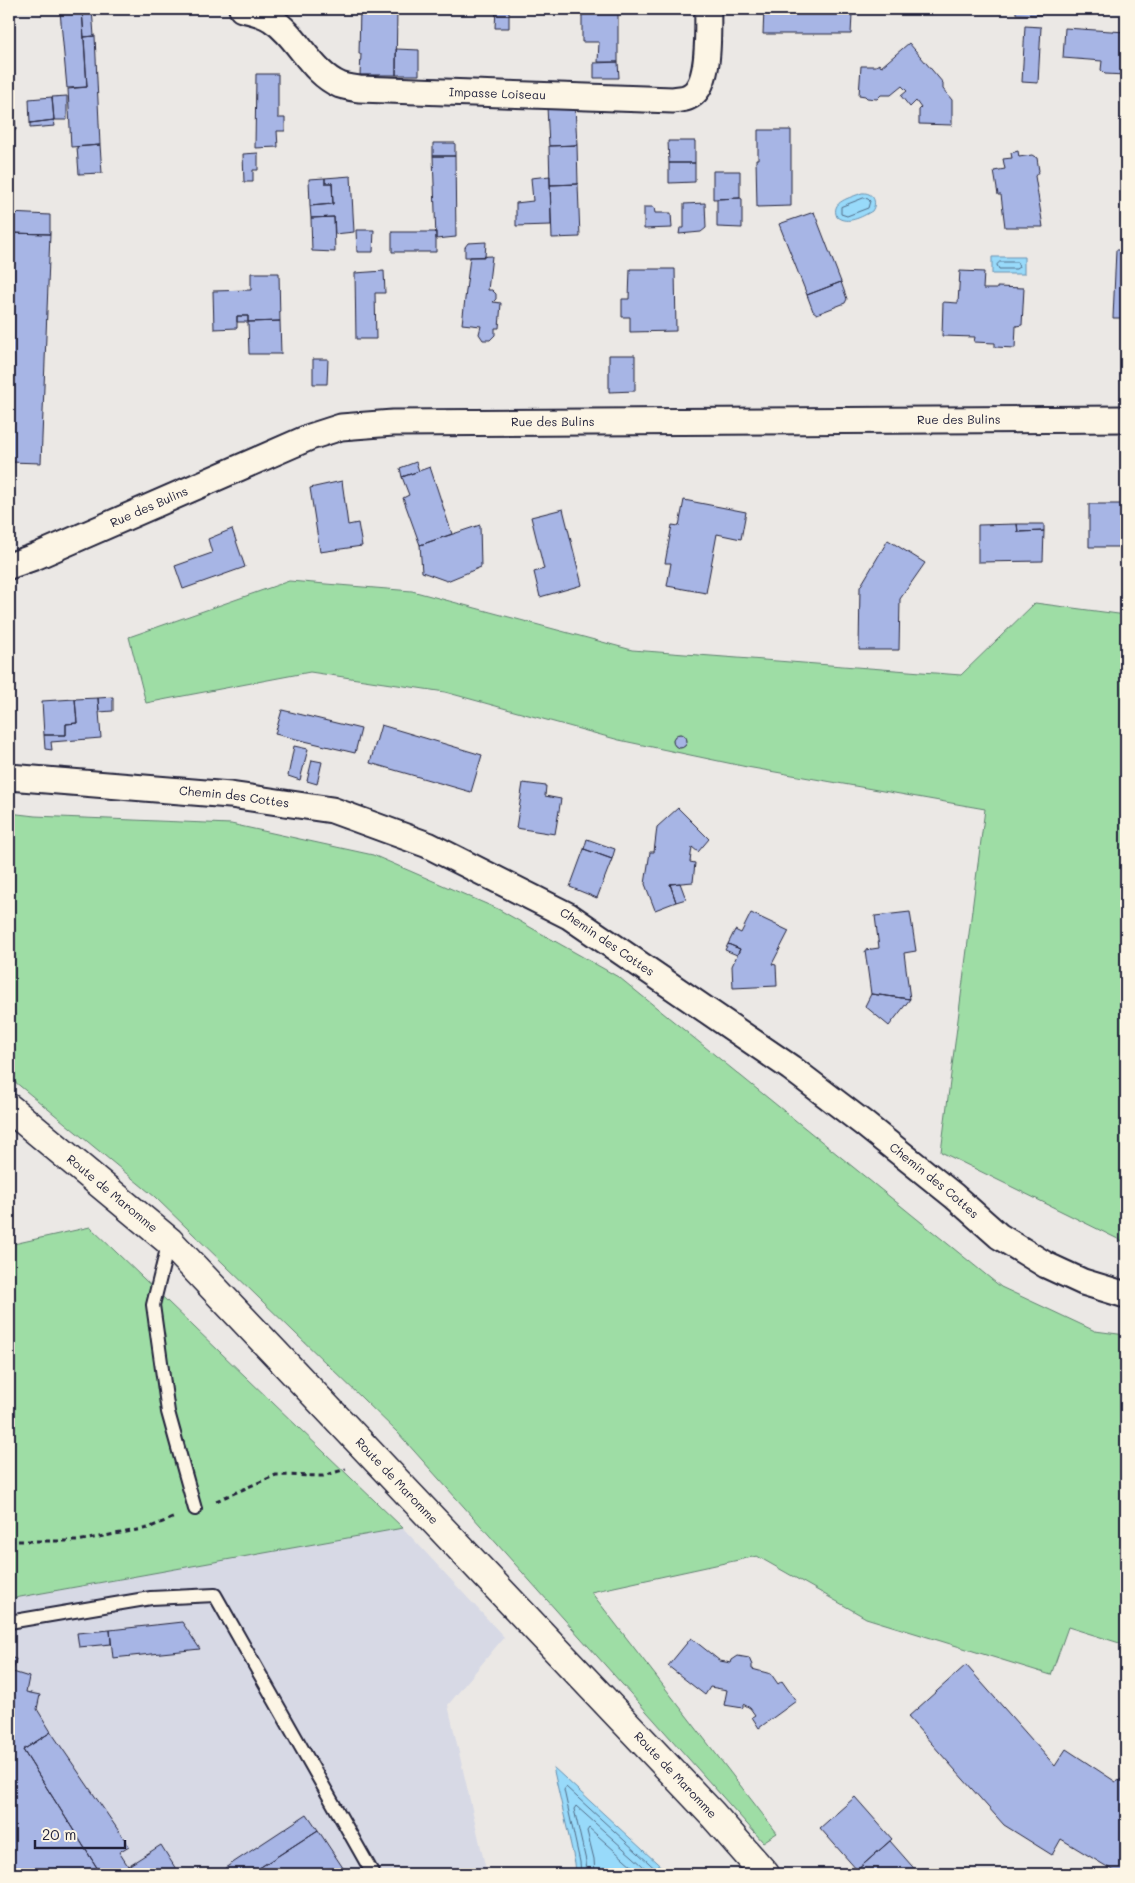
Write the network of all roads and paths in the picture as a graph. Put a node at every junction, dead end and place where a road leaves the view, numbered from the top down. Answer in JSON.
{"nodes":[{"id":1,"x":242,"y":9,"type":"edge"},
{"id":2,"x":708,"y":9,"type":"edge"},
{"id":3,"x":1126,"y":419,"type":"edge"},
{"id":4,"x":9,"y":566,"type":"edge"},
{"id":5,"x":9,"y":777,"type":"edge"},
{"id":6,"x":9,"y":1108,"type":"edge"},
{"id":7,"x":169,"y":1241,"type":"junction"},
{"id":8,"x":1126,"y":1295,"type":"edge"},
{"id":9,"x":195,"y":1509,"type":"dead end"},
{"id":10,"x":9,"y":1622,"type":"edge"},
{"id":11,"x":373,"y":1874,"type":"edge"},
{"id":12,"x":765,"y":1874,"type":"edge"}],
"edges":[{"from":1,"to":2,"type":"street","name":"Impasse Loiseau"},
{"from":3,"to":4,"type":"street","name":"Rue des Bulins"},
{"from":5,"to":8,"type":"street","name":"Chemin des Cottes"},
{"from":6,"to":7,"type":"street","name":"Route de Maromme"},
{"from":7,"to":9,"type":"lane"},
{"from":7,"to":12,"type":"street","name":"Route de Maromme"},
{"from":10,"to":11,"type":"lane"}]}
